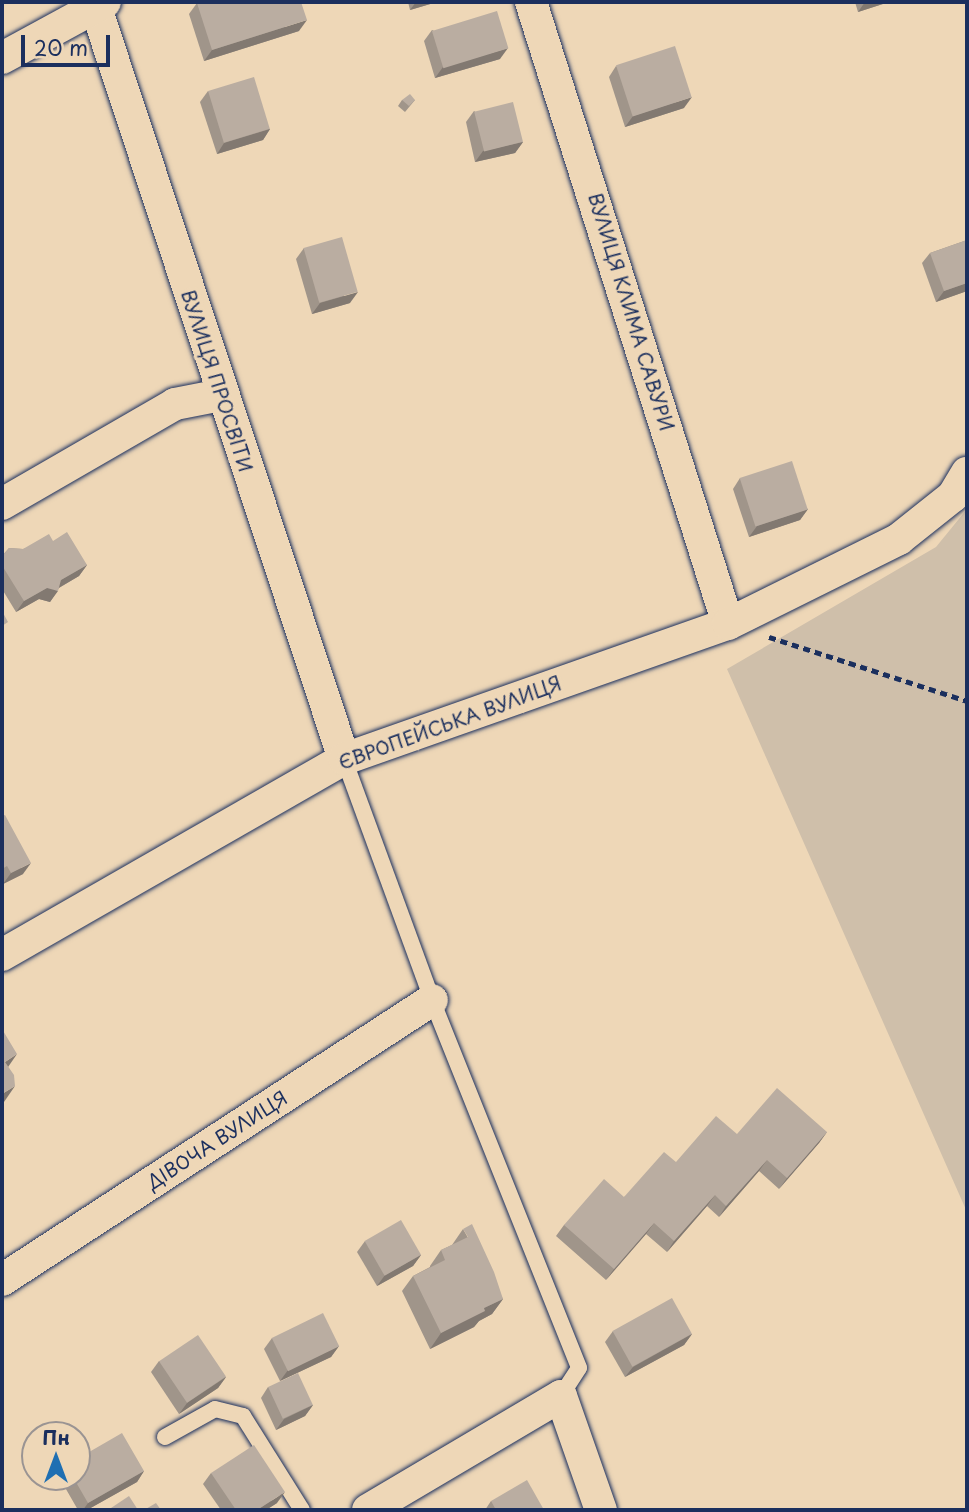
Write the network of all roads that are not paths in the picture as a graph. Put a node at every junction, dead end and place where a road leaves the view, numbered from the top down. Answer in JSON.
{"nodes":[{"id":1,"x":531,"y":2,"type":"edge"},
{"id":2,"x":98,"y":3,"type":"edge"},
{"id":3,"x":2,"y":58,"type":"edge"},
{"id":4,"x":221,"y":395,"type":"junction"},
{"id":5,"x":967,"y":473,"type":"edge"},
{"id":6,"x":2,"y":504,"type":"edge"},
{"id":7,"x":728,"y":624,"type":"junction"},
{"id":8,"x":344,"y":759,"type":"junction"},
{"id":9,"x":2,"y":955,"type":"edge"},
{"id":10,"x":432,"y":1000,"type":"junction"},
{"id":11,"x":2,"y":1280,"type":"edge"},
{"id":12,"x":561,"y":1396,"type":"junction"},
{"id":13,"x":165,"y":1437,"type":"dead end"},
{"id":14,"x":302,"y":1510,"type":"edge"},
{"id":15,"x":368,"y":1510,"type":"edge"},
{"id":16,"x":601,"y":1510,"type":"edge"}],
"edges":[{"from":1,"to":7,"type":"street","name":"ВУЛИЦЯ КЛИМА САВУРИ"},
{"from":2,"to":3,"type":"street"},
{"from":2,"to":4,"type":"street","name":"ВУЛИЦЯ ПРОСВІТИ"},
{"from":4,"to":6,"type":"street"},
{"from":4,"to":8,"type":"street","name":"ВУЛИЦЯ ПРОСВІТИ"},
{"from":5,"to":7,"type":"street","name":"ЄВРОПЕЙСЬКА ВУЛИЦЯ"},
{"from":7,"to":8,"type":"street","name":"ЄВРОПЕЙСЬКА ВУЛИЦЯ"},
{"from":8,"to":9,"type":"street","name":"ЄВРОПЕЙСЬКА ВУЛИЦЯ"},
{"from":8,"to":10,"type":"lane"},
{"from":10,"to":11,"type":"street","name":"ДІВОЧА ВУЛИЦЯ"},
{"from":10,"to":12,"type":"lane"},
{"from":12,"to":15,"type":"street"},
{"from":12,"to":16,"type":"street"},
{"from":13,"to":14,"type":"lane"}]}
